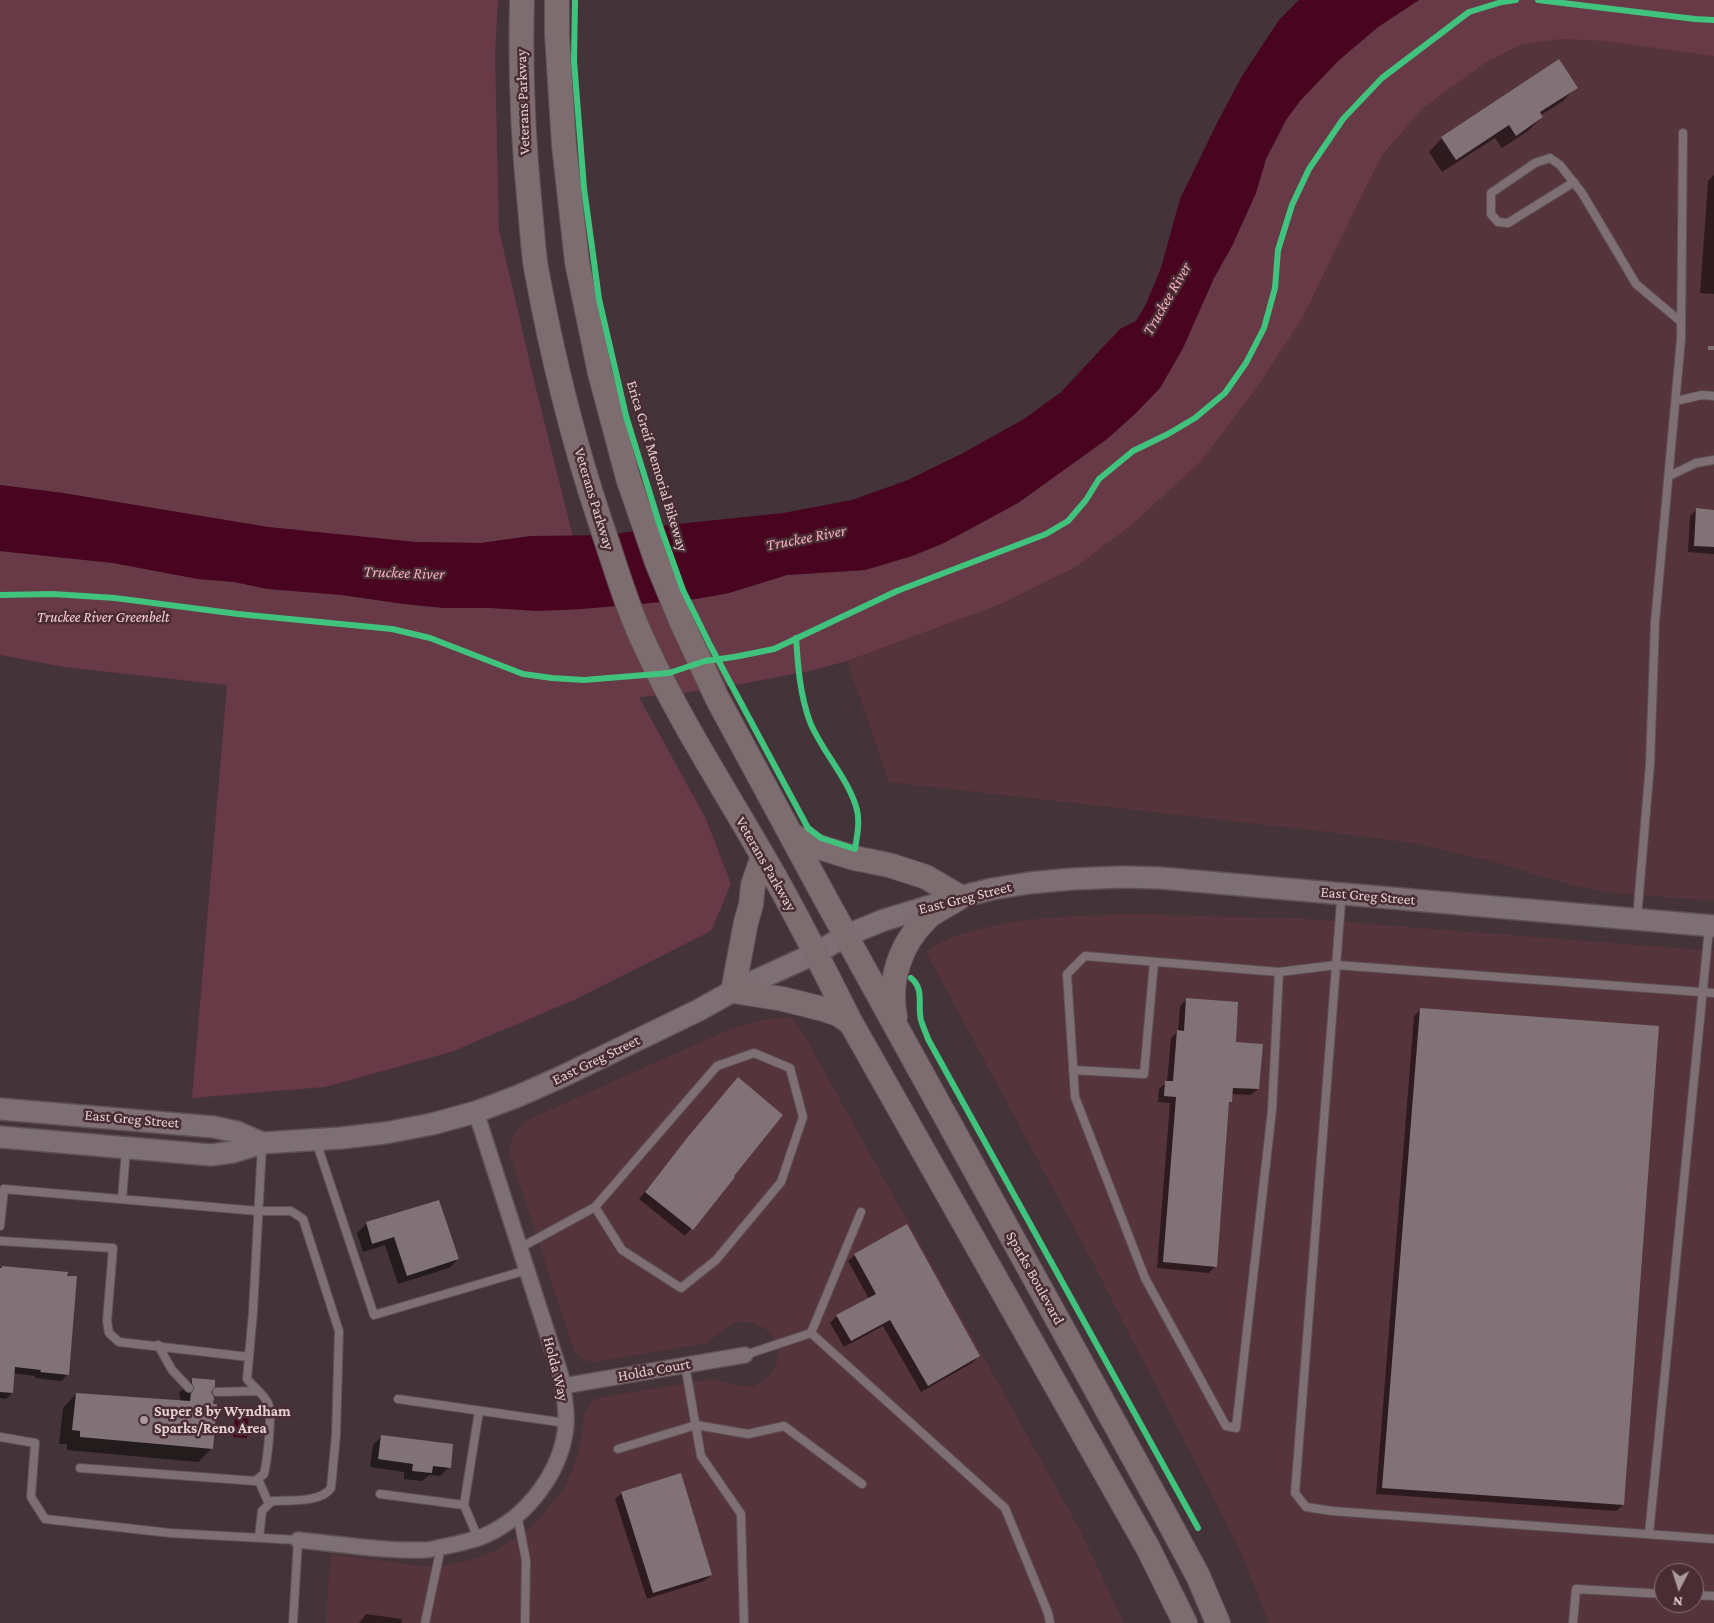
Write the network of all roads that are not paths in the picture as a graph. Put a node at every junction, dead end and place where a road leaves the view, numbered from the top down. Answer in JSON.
{"nodes":[{"id":1,"x":522,"y":0,"type":"edge"},
{"id":2,"x":557,"y":0,"type":"edge"},
{"id":3,"x":1683,"y":133,"type":"dead end"},
{"id":4,"x":1574,"y":182,"type":"junction"},
{"id":5,"x":1680,"y":321,"type":"junction"},
{"id":6,"x":1714,"y":396,"type":"edge"},
{"id":7,"x":1676,"y":401,"type":"junction"},
{"id":8,"x":1714,"y":460,"type":"edge"},
{"id":9,"x":1669,"y":476,"type":"junction"},
{"id":10,"x":793,"y":836,"type":"junction"},
{"id":11,"x":763,"y":856,"type":"junction"},
{"id":12,"x":960,"y":897,"type":"junction"},
{"id":13,"x":1341,"y":902,"type":"dead end"},
{"id":14,"x":1637,"y":920,"type":"junction"},
{"id":15,"x":1712,"y":926,"type":"edge"},
{"id":16,"x":847,"y":935,"type":"junction"},
{"id":17,"x":816,"y":953,"type":"junction"},
{"id":18,"x":1154,"y":962,"type":"junction"},
{"id":19,"x":1336,"y":965,"type":"junction"},
{"id":20,"x":1279,"y":972,"type":"junction"},
{"id":21,"x":733,"y":991,"type":"junction"},
{"id":22,"x":1703,"y":992,"type":"junction"},
{"id":23,"x":1714,"y":993,"type":"edge"},
{"id":24,"x":851,"y":1023,"type":"junction"},
{"id":25,"x":896,"y":1026,"type":"junction"},
{"id":26,"x":1073,"y":1070,"type":"junction"},
{"id":27,"x":0,"y":1109,"type":"edge"},
{"id":28,"x":476,"y":1112,"type":"junction"},
{"id":29,"x":0,"y":1137,"type":"edge"},
{"id":30,"x":316,"y":1141,"type":"junction"},
{"id":31,"x":262,"y":1143,"type":"junction"},
{"id":32,"x":126,"y":1148,"type":"junction"},
{"id":33,"x":2,"y":1189,"type":"edge"},
{"id":34,"x":122,"y":1199,"type":"junction"},
{"id":35,"x":594,"y":1207,"type":"junction"},
{"id":36,"x":258,"y":1211,"type":"junction"},
{"id":37,"x":861,"y":1212,"type":"dead end"},
{"id":38,"x":0,"y":1226,"type":"edge"},
{"id":39,"x":0,"y":1241,"type":"edge"},
{"id":40,"x":520,"y":1248,"type":"junction"},
{"id":41,"x":527,"y":1270,"type":"junction"},
{"id":42,"x":811,"y":1333,"type":"junction"},
{"id":43,"x":158,"y":1346,"type":"junction"},
{"id":44,"x":746,"y":1355,"type":"joint"},
{"id":45,"x":249,"y":1356,"type":"junction"},
{"id":46,"x":685,"y":1365,"type":"junction"},
{"id":47,"x":563,"y":1386,"type":"junction"},
{"id":48,"x":189,"y":1388,"type":"dead end"},
{"id":49,"x":258,"y":1391,"type":"junction"},
{"id":50,"x":217,"y":1392,"type":"dead end"},
{"id":51,"x":398,"y":1399,"type":"dead end"},
{"id":52,"x":479,"y":1411,"type":"junction"},
{"id":53,"x":566,"y":1423,"type":"junction"},
{"id":54,"x":696,"y":1424,"type":"junction"},
{"id":55,"x":0,"y":1437,"type":"edge"},
{"id":56,"x":618,"y":1449,"type":"dead end"},
{"id":57,"x":80,"y":1468,"type":"dead end"},
{"id":58,"x":258,"y":1479,"type":"junction"},
{"id":59,"x":862,"y":1484,"type":"dead end"},
{"id":60,"x":380,"y":1494,"type":"dead end"},
{"id":61,"x":269,"y":1504,"type":"junction"},
{"id":62,"x":464,"y":1505,"type":"junction"},
{"id":63,"x":518,"y":1514,"type":"junction"},
{"id":64,"x":1649,"y":1534,"type":"junction"},
{"id":65,"x":259,"y":1538,"type":"junction"},
{"id":66,"x":478,"y":1538,"type":"junction"},
{"id":67,"x":1714,"y":1539,"type":"edge"},
{"id":68,"x":298,"y":1540,"type":"junction"},
{"id":69,"x":442,"y":1547,"type":"junction"},
{"id":70,"x":1654,"y":1593,"type":"edge"},
{"id":71,"x":293,"y":1623,"type":"edge"},
{"id":72,"x":425,"y":1623,"type":"edge"},
{"id":73,"x":525,"y":1623,"type":"edge"},
{"id":74,"x":744,"y":1623,"type":"edge"},
{"id":75,"x":1050,"y":1623,"type":"edge"},
{"id":76,"x":1185,"y":1623,"type":"edge"},
{"id":77,"x":1218,"y":1623,"type":"edge"},
{"id":78,"x":1573,"y":1623,"type":"edge"}],
"edges":[{"from":1,"to":11,"type":"main road","name":"Veterans Parkway"},
{"from":2,"to":10,"type":"main road"},
{"from":3,"to":5,"type":"lane"},
{"from":4,"to":4,"type":"lane"},
{"from":4,"to":5,"type":"lane"},
{"from":5,"to":7,"type":"lane"},
{"from":6,"to":7,"type":"lane"},
{"from":7,"to":9,"type":"lane"},
{"from":8,"to":9,"type":"lane"},
{"from":9,"to":14,"type":"lane"},
{"from":10,"to":12,"type":"main road"},
{"from":10,"to":16,"type":"main road"},
{"from":11,"to":17,"type":"main road","name":"Veterans Parkway"},
{"from":11,"to":21,"type":"main road"},
{"from":12,"to":14,"type":"main road","name":"East Greg Street"},
{"from":12,"to":16,"type":"main road","name":"East Greg Street"},
{"from":12,"to":25,"type":"main road"},
{"from":13,"to":19,"type":"lane"},
{"from":14,"to":15,"type":"main road","name":"East Greg Street"},
{"from":15,"to":22,"type":"lane"},
{"from":16,"to":17,"type":"main road","name":"East Greg Street"},
{"from":16,"to":25,"type":"main road","name":"Sparks Boulevard"},
{"from":17,"to":21,"type":"main road","name":"East Greg Street"},
{"from":17,"to":24,"type":"main road"},
{"from":18,"to":20,"type":"lane"},
{"from":18,"to":26,"type":"lane"},
{"from":18,"to":26,"type":"lane"},
{"from":19,"to":20,"type":"lane"},
{"from":19,"to":22,"type":"lane"},
{"from":19,"to":64,"type":"lane"},
{"from":20,"to":26,"type":"lane"},
{"from":21,"to":24,"type":"main road"},
{"from":21,"to":28,"type":"main road","name":"East Greg Street"},
{"from":22,"to":23,"type":"lane"},
{"from":22,"to":64,"type":"lane"},
{"from":24,"to":76,"type":"main road"},
{"from":25,"to":77,"type":"main road","name":"Sparks Boulevard"},
{"from":27,"to":31,"type":"main road","name":"East Greg Street"},
{"from":28,"to":30,"type":"main road","name":"East Greg Street"},
{"from":28,"to":40,"type":"street","name":"Holda Way"},
{"from":29,"to":32,"type":"main road","name":"East Greg Street"},
{"from":30,"to":31,"type":"main road","name":"East Greg Street"},
{"from":30,"to":41,"type":"lane"},
{"from":31,"to":32,"type":"main road","name":"East Greg Street"},
{"from":31,"to":36,"type":"lane"},
{"from":32,"to":34,"type":"lane"},
{"from":33,"to":34,"type":"lane"},
{"from":33,"to":38,"type":"lane"},
{"from":34,"to":36,"type":"lane"},
{"from":35,"to":35,"type":"lane"},
{"from":35,"to":40,"type":"lane"},
{"from":36,"to":45,"type":"lane"},
{"from":36,"to":61,"type":"lane"},
{"from":37,"to":42,"type":"lane"},
{"from":39,"to":43,"type":"lane"},
{"from":40,"to":41,"type":"street","name":"Holda Way"},
{"from":41,"to":47,"type":"street","name":"Holda Way"},
{"from":42,"to":44,"type":"lane"},
{"from":42,"to":75,"type":"lane"},
{"from":43,"to":45,"type":"lane"},
{"from":43,"to":48,"type":"lane"},
{"from":44,"to":46,"type":"street","name":"Holda Court"},
{"from":45,"to":49,"type":"lane"},
{"from":46,"to":47,"type":"street","name":"Holda Court"},
{"from":46,"to":54,"type":"lane"},
{"from":47,"to":53,"type":"street","name":"Holda Way"},
{"from":49,"to":50,"type":"lane"},
{"from":49,"to":58,"type":"lane"},
{"from":51,"to":52,"type":"lane"},
{"from":52,"to":53,"type":"lane"},
{"from":52,"to":62,"type":"lane"},
{"from":53,"to":63,"type":"street","name":"Holda Way"},
{"from":54,"to":56,"type":"lane"},
{"from":54,"to":59,"type":"lane"},
{"from":54,"to":74,"type":"lane"},
{"from":55,"to":65,"type":"lane"},
{"from":57,"to":58,"type":"lane"},
{"from":58,"to":61,"type":"lane"},
{"from":60,"to":62,"type":"lane"},
{"from":61,"to":65,"type":"lane"},
{"from":62,"to":66,"type":"lane"},
{"from":63,"to":66,"type":"street","name":"Holda Way"},
{"from":63,"to":73,"type":"lane"},
{"from":64,"to":67,"type":"lane"},
{"from":65,"to":68,"type":"lane"},
{"from":66,"to":69,"type":"street","name":"Holda Way"},
{"from":68,"to":69,"type":"street","name":"Holda Way"},
{"from":68,"to":71,"type":"lane"},
{"from":69,"to":72,"type":"lane"},
{"from":70,"to":78,"type":"lane"}]}
